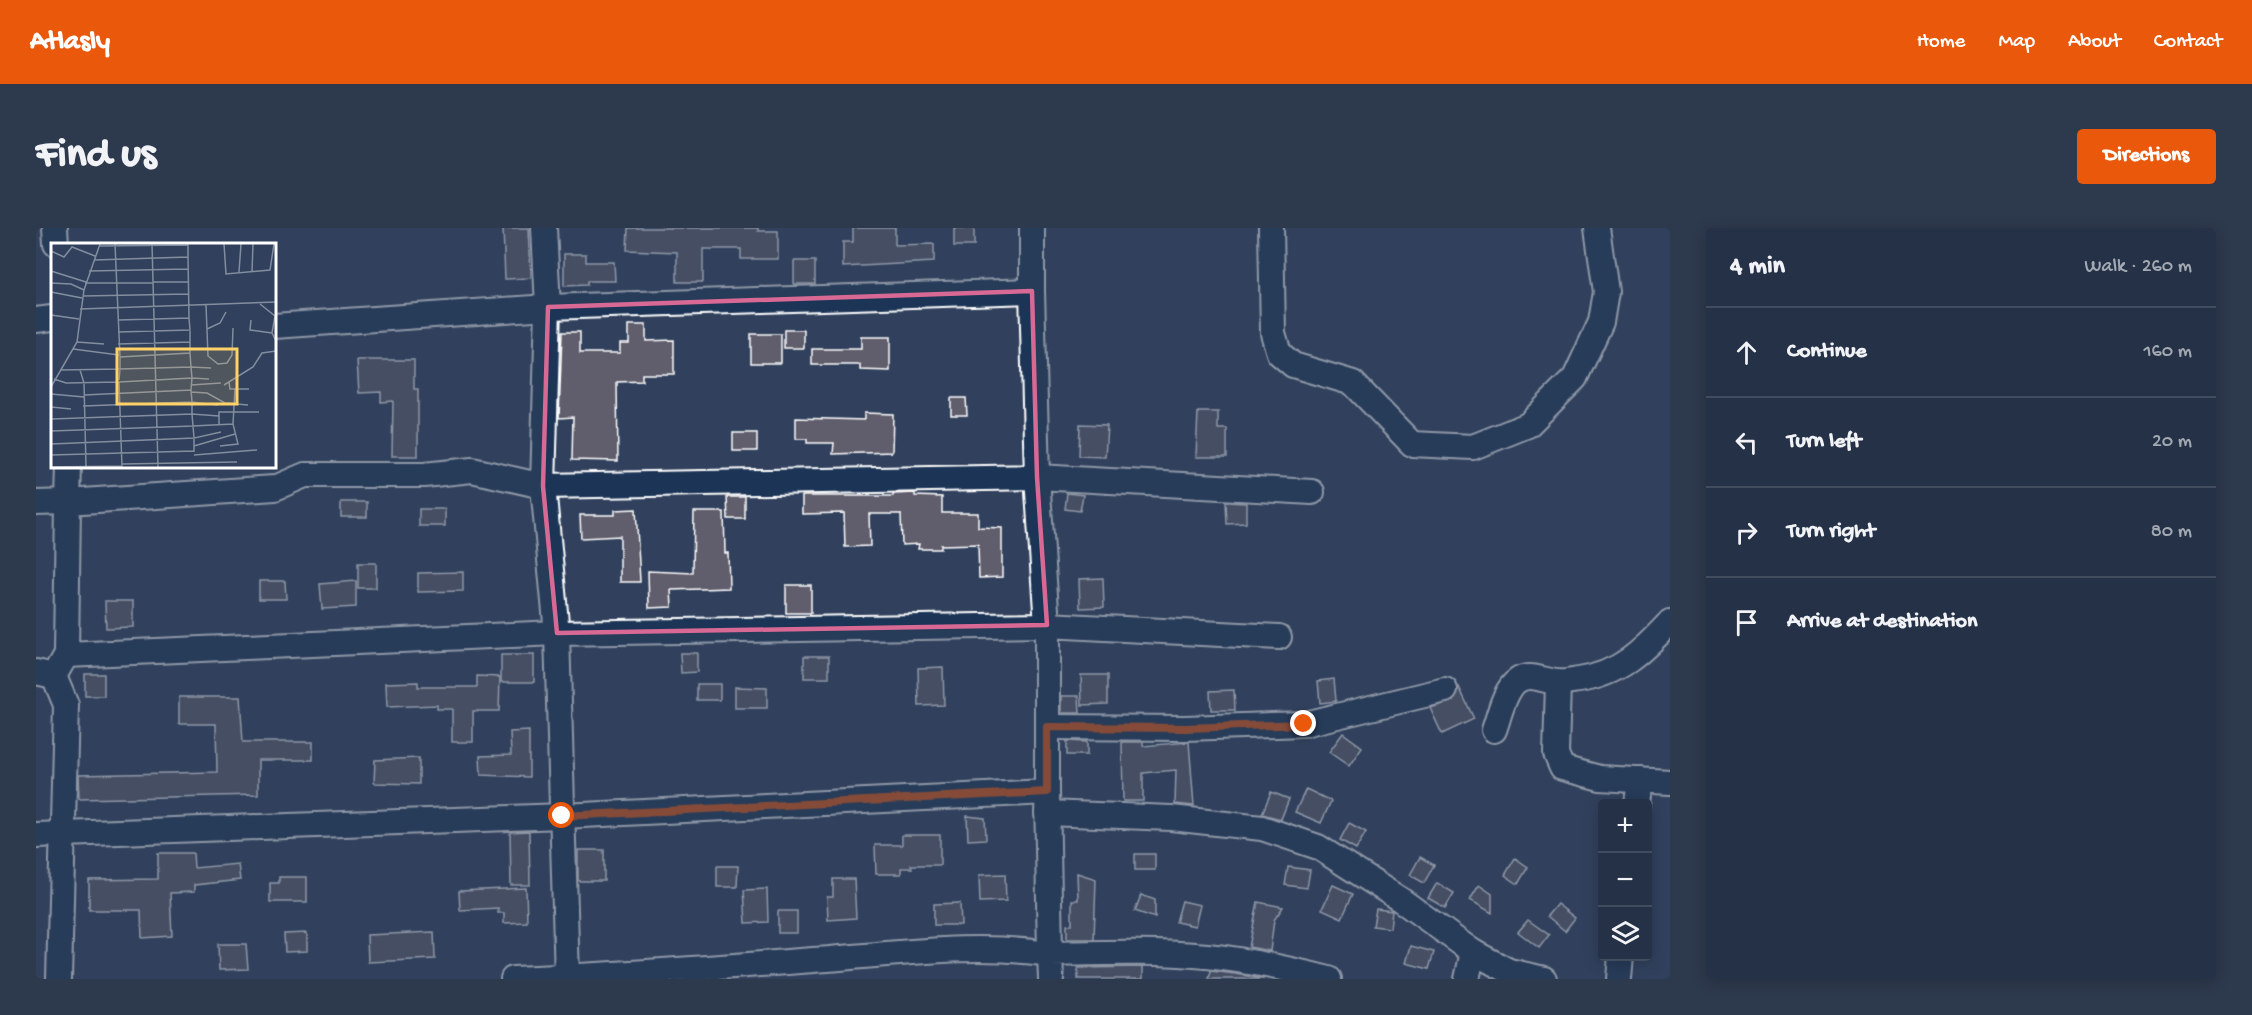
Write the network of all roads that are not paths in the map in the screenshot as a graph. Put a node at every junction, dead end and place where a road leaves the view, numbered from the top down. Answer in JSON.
{"nodes":[{"id":1,"x":55,"y":228,"type":"edge"},
{"id":2,"x":544,"y":228,"type":"edge"},
{"id":3,"x":1032,"y":228,"type":"edge"},
{"id":4,"x":1271,"y":228,"type":"edge"},
{"id":5,"x":1597,"y":228,"type":"edge"},
{"id":6,"x":56,"y":243,"type":"edge"},
{"id":7,"x":1032,"y":291,"type":"junction"},
{"id":8,"x":548,"y":307,"type":"junction"},
{"id":9,"x":51,"y":318,"type":"edge"},
{"id":10,"x":36,"y":320,"type":"edge"},
{"id":11,"x":276,"y":326,"type":"edge"},
{"id":12,"x":69,"y":468,"type":"edge"},
{"id":13,"x":1037,"y":477,"type":"junction"},
{"id":14,"x":543,"y":486,"type":"junction"},
{"id":15,"x":1312,"y":492,"type":"dead end"},
{"id":16,"x":36,"y":502,"type":"edge"},
{"id":17,"x":68,"y":502,"type":"junction"},
{"id":18,"x":1670,"y":622,"type":"edge"},
{"id":19,"x":1047,"y":625,"type":"junction"},
{"id":20,"x":557,"y":633,"type":"junction"},
{"id":21,"x":1279,"y":637,"type":"dead end"},
{"id":22,"x":66,"y":656,"type":"junction"},
{"id":23,"x":45,"y":674,"type":"edge"},
{"id":24,"x":1558,"y":683,"type":"junction"},
{"id":25,"x":1445,"y":690,"type":"dead end"},
{"id":26,"x":1047,"y":727,"type":"junction"},
{"id":27,"x":1494,"y":730,"type":"dead end"},
{"id":28,"x":1670,"y":782,"type":"edge"},
{"id":29,"x":1639,"y":792,"type":"edge"},
{"id":30,"x":1047,"y":802,"type":"junction"},
{"id":31,"x":562,"y":816,"type":"junction"},
{"id":32,"x":64,"y":833,"type":"junction"},
{"id":33,"x":36,"y":835,"type":"edge"},
{"id":34,"x":1473,"y":952,"type":"junction"},
{"id":35,"x":1050,"y":954,"type":"junction"},
{"id":36,"x":1621,"y":961,"type":"edge"},
{"id":37,"x":567,"y":978,"type":"edge"},
{"id":38,"x":58,"y":979,"type":"edge"},
{"id":39,"x":513,"y":979,"type":"edge"},
{"id":40,"x":1051,"y":979,"type":"edge"},
{"id":41,"x":1329,"y":979,"type":"edge"},
{"id":42,"x":1467,"y":979,"type":"edge"},
{"id":43,"x":1544,"y":979,"type":"edge"},
{"id":44,"x":1619,"y":979,"type":"edge"}],
"edges":[{"from":1,"to":6,"type":"street"},
{"from":2,"to":8,"type":"street"},
{"from":3,"to":7,"type":"street"},
{"from":4,"to":5,"type":"street"},
{"from":7,"to":8,"type":"street"},
{"from":7,"to":13,"type":"street"},
{"from":8,"to":11,"type":"street"},
{"from":8,"to":14,"type":"street"},
{"from":9,"to":10,"type":"street"},
{"from":12,"to":17,"type":"street"},
{"from":13,"to":14,"type":"street"},
{"from":13,"to":15,"type":"street"},
{"from":13,"to":19,"type":"street"},
{"from":14,"to":17,"type":"street"},
{"from":14,"to":20,"type":"street"},
{"from":16,"to":17,"type":"street"},
{"from":17,"to":22,"type":"street"},
{"from":18,"to":24,"type":"street"},
{"from":19,"to":20,"type":"street"},
{"from":19,"to":21,"type":"street"},
{"from":19,"to":26,"type":"street"},
{"from":20,"to":22,"type":"street"},
{"from":20,"to":31,"type":"street"},
{"from":22,"to":23,"type":"street"},
{"from":23,"to":32,"type":"street"},
{"from":24,"to":27,"type":"street"},
{"from":24,"to":29,"type":"street"},
{"from":25,"to":26,"type":"street"},
{"from":26,"to":30,"type":"street"},
{"from":28,"to":29,"type":"street"},
{"from":30,"to":31,"type":"street"},
{"from":30,"to":34,"type":"street"},
{"from":30,"to":35,"type":"street"},
{"from":31,"to":32,"type":"street"},
{"from":31,"to":37,"type":"street"},
{"from":32,"to":33,"type":"street"},
{"from":32,"to":38,"type":"street"},
{"from":34,"to":42,"type":"street"},
{"from":34,"to":43,"type":"street"},
{"from":35,"to":37,"type":"street"},
{"from":35,"to":40,"type":"street"},
{"from":35,"to":41,"type":"street"},
{"from":36,"to":44,"type":"street"},
{"from":37,"to":39,"type":"street"}]}
